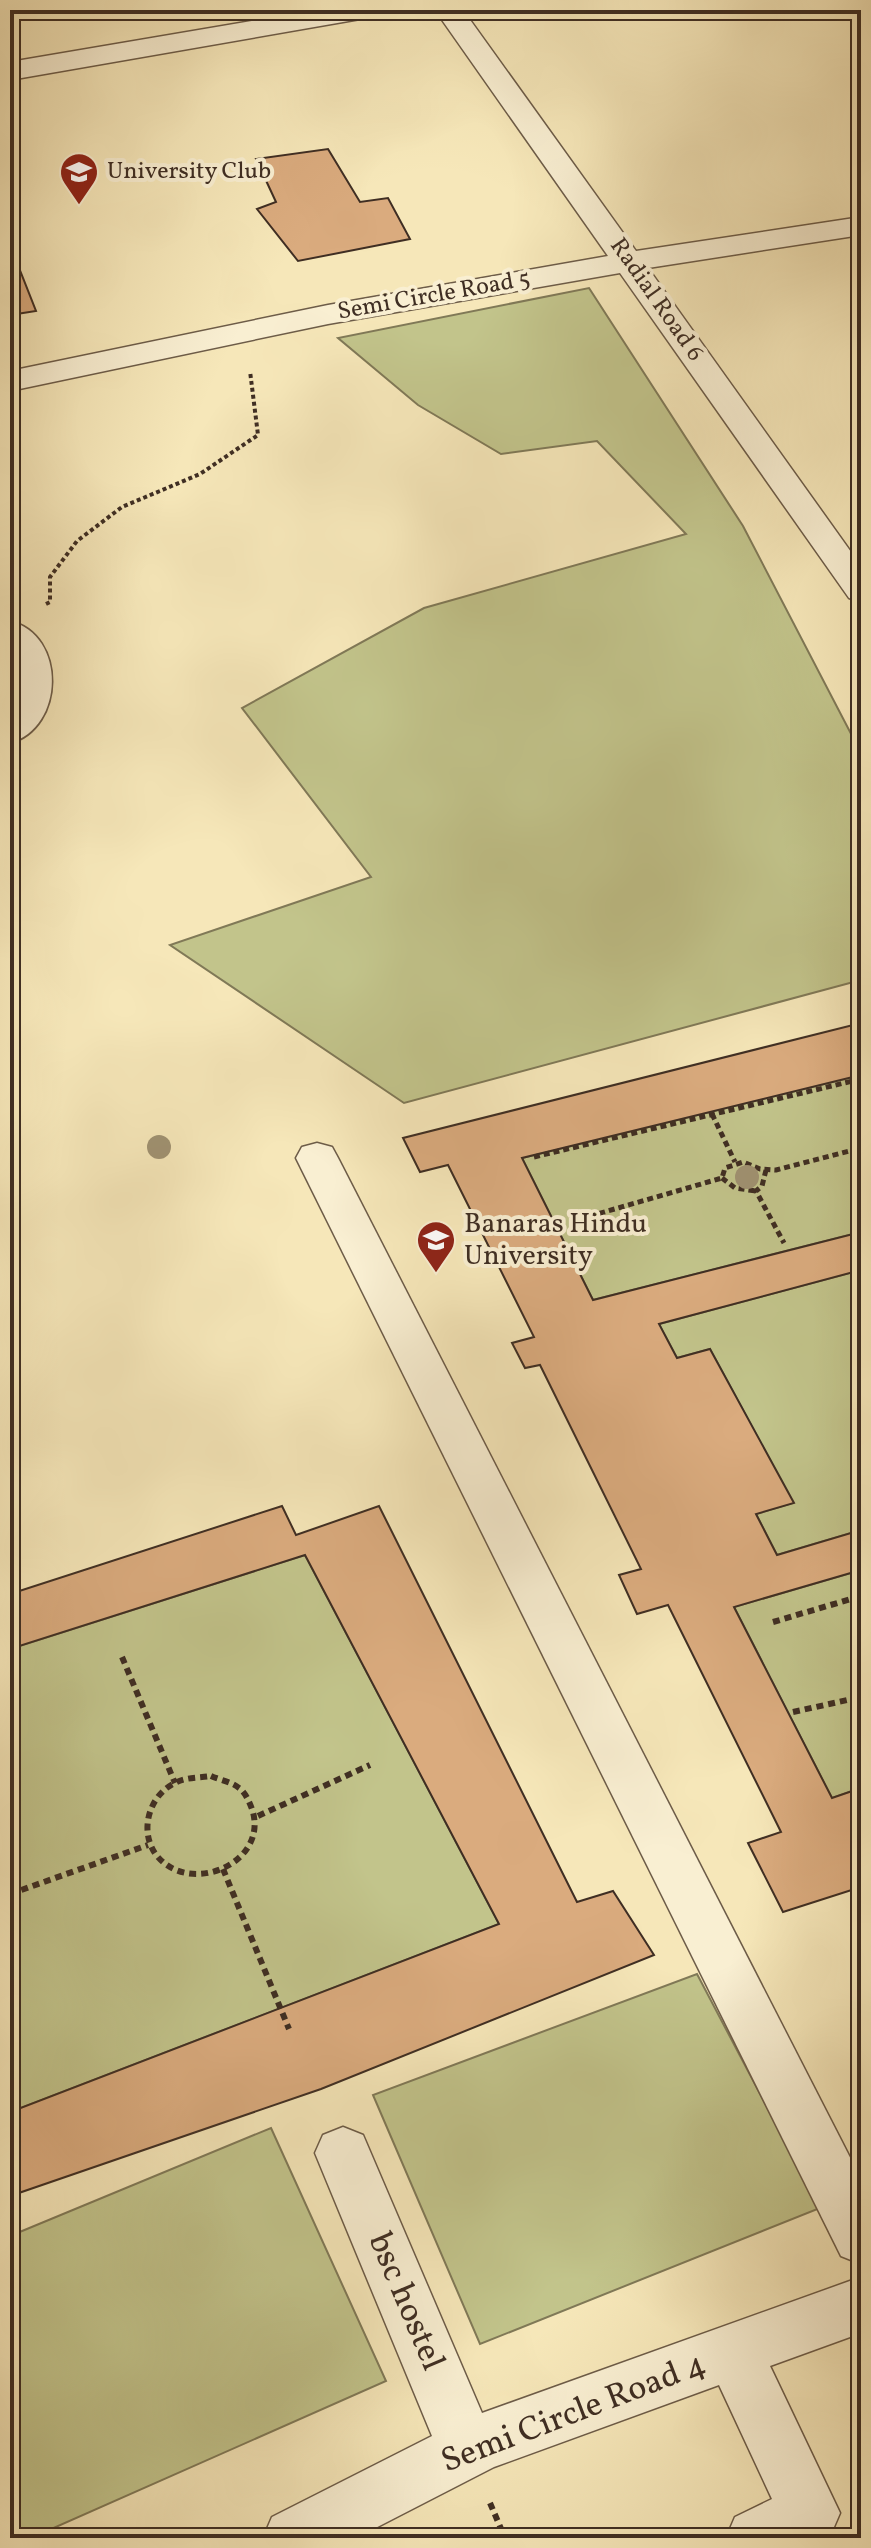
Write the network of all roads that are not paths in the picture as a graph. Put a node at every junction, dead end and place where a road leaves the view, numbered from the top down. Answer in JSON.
{"nodes":[{"id":1,"x":366,"y":10,"type":"edge"},
{"id":2,"x":449,"y":10,"type":"edge"},
{"id":3,"x":10,"y":71,"type":"edge"},
{"id":4,"x":861,"y":226,"type":"edge"},
{"id":5,"x":629,"y":260,"type":"junction"},
{"id":6,"x":10,"y":381,"type":"edge"},
{"id":7,"x":861,"y":591,"type":"edge"},
{"id":8,"x":24,"y":620,"type":"edge"},
{"id":9,"x":10,"y":731,"type":"edge"},
{"id":10,"x":317,"y":1158,"type":"dead end"},
{"id":11,"x":343,"y":2153,"type":"dead end"},
{"id":12,"x":861,"y":2237,"type":"edge"},
{"id":13,"x":861,"y":2305,"type":"edge"},
{"id":14,"x":733,"y":2352,"type":"junction"},
{"id":15,"x":468,"y":2451,"type":"junction"},
{"id":16,"x":293,"y":2538,"type":"edge"},
{"id":17,"x":756,"y":2538,"type":"edge"}],
"edges":[{"from":1,"to":3,"type":"lane"},
{"from":2,"to":5,"type":"lane","name":"Radial Road 6"},
{"from":4,"to":5,"type":"lane","name":"Semi Circle Road 5"},
{"from":5,"to":6,"type":"lane","name":"Semi Circle Road 5"},
{"from":5,"to":7,"type":"lane","name":"Radial Road 6"},
{"from":8,"to":9,"type":"lane"},
{"from":10,"to":12,"type":"lane"},
{"from":11,"to":15,"type":"lane","name":"bsc hostel"},
{"from":13,"to":14,"type":"lane","name":"Semi Circle Road 4"},
{"from":14,"to":15,"type":"lane","name":"Semi Circle Road 4"},
{"from":14,"to":17,"type":"lane"},
{"from":15,"to":16,"type":"lane","name":"Semi Circle Road 4"}]}
